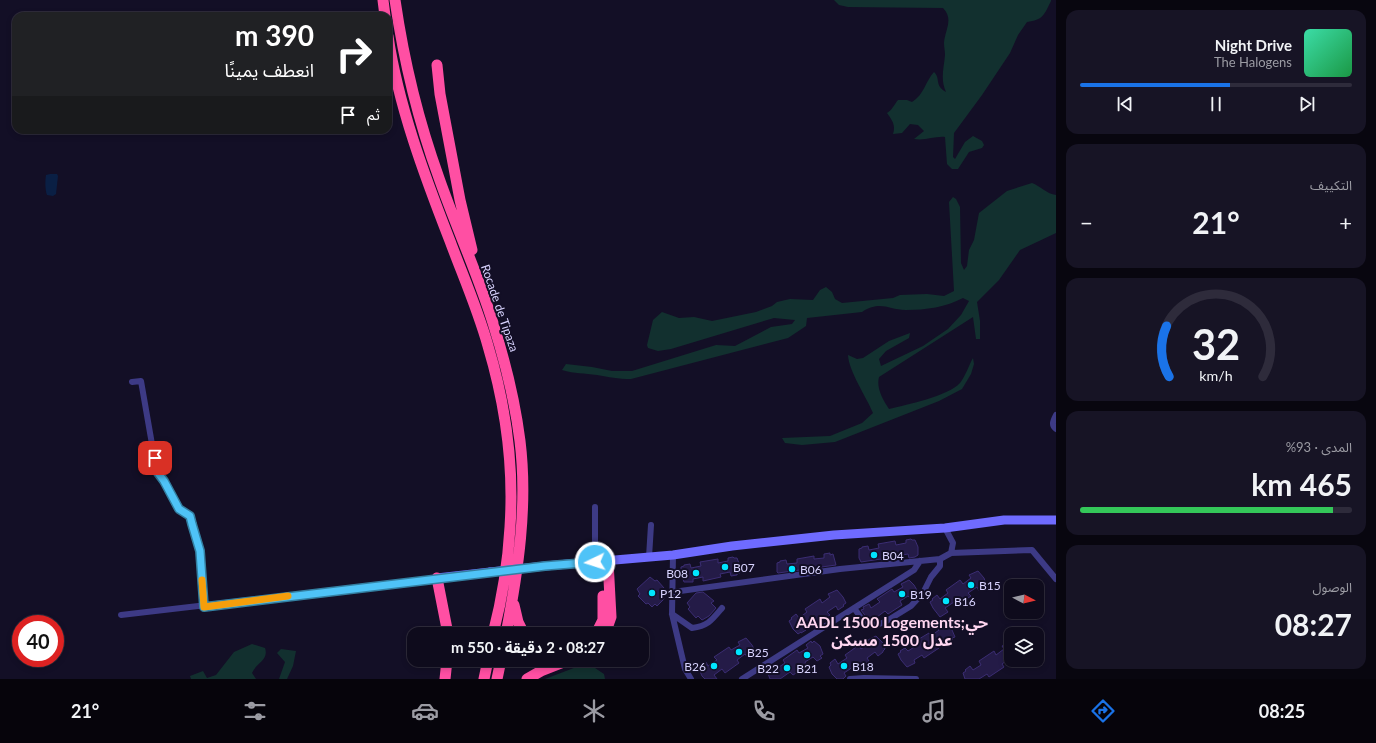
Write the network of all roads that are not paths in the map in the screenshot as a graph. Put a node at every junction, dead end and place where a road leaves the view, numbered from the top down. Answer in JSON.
{"nodes":[{"id":1,"x":383,"y":0,"type":"edge"},
{"id":2,"x":395,"y":0,"type":"edge"},
{"id":3,"x":384,"y":12,"type":"edge"},
{"id":4,"x":392,"y":55,"type":"edge"},
{"id":5,"x":437,"y":65,"type":"dead end"},
{"id":6,"x":474,"y":273,"type":"junction"},
{"id":7,"x":132,"y":382,"type":"dead end"},
{"id":8,"x":1056,"y":415,"type":"edge"},
{"id":9,"x":1056,"y":429,"type":"edge"},
{"id":10,"x":595,"y":507,"type":"dead end"},
{"id":11,"x":1056,"y":520,"type":"edge"},
{"id":12,"x":652,"y":525,"type":"dead end"},
{"id":13,"x":945,"y":528,"type":"junction"},
{"id":14,"x":951,"y":553,"type":"junction"},
{"id":15,"x":673,"y":554,"type":"junction"},
{"id":16,"x":650,"y":557,"type":"junction"},
{"id":17,"x":940,"y":559,"type":"junction"},
{"id":18,"x":920,"y":561,"type":"junction"},
{"id":19,"x":601,"y":562,"type":"junction"},
{"id":20,"x":517,"y":577,"type":"junction"},
{"id":21,"x":437,"y":578,"type":"junction"},
{"id":22,"x":1056,"y":579,"type":"edge"},
{"id":23,"x":672,"y":592,"type":"junction"},
{"id":24,"x":204,"y":607,"type":"junction"},
{"id":25,"x":722,"y":608,"type":"dead end"},
{"id":26,"x":854,"y":608,"type":"junction"},
{"id":27,"x":672,"y":614,"type":"junction"},
{"id":28,"x":121,"y":615,"type":"dead end"},
{"id":29,"x":447,"y":627,"type":"edge"},
{"id":30,"x":494,"y":627,"type":"edge"},
{"id":31,"x":507,"y":627,"type":"edge"},
{"id":32,"x":520,"y":627,"type":"edge"},
{"id":33,"x":600,"y":627,"type":"edge"},
{"id":34,"x":607,"y":627,"type":"edge"},
{"id":35,"x":446,"y":667,"type":"edge"},
{"id":36,"x":487,"y":667,"type":"edge"},
{"id":37,"x":500,"y":667,"type":"edge"},
{"id":38,"x":551,"y":667,"type":"edge"},
{"id":39,"x":445,"y":679,"type":"edge"},
{"id":40,"x":484,"y":679,"type":"edge"},
{"id":41,"x":497,"y":679,"type":"edge"},
{"id":42,"x":527,"y":679,"type":"edge"},
{"id":43,"x":691,"y":679,"type":"edge"},
{"id":44,"x":742,"y":679,"type":"edge"},
{"id":45,"x":850,"y":679,"type":"edge"},
{"id":46,"x":916,"y":679,"type":"edge"}],
"edges":[{"from":1,"to":3,"type":"highway"},
{"from":2,"to":6,"type":"highway","name":"Rocade de Tipaza"},
{"from":4,"to":30,"type":"highway","name":"Rocade de Tipaza"},
{"from":5,"to":6,"type":"highway"},
{"from":6,"to":20,"type":"highway","name":"Rocade de Tipaza"},
{"from":7,"to":24,"type":"street"},
{"from":8,"to":9,"type":"street"},
{"from":10,"to":19,"type":"street"},
{"from":11,"to":13,"type":"street"},
{"from":12,"to":16,"type":"street"},
{"from":13,"to":14,"type":"street"},
{"from":13,"to":15,"type":"street"},
{"from":14,"to":17,"type":"street"},
{"from":14,"to":22,"type":"street"},
{"from":15,"to":16,"type":"street"},
{"from":15,"to":23,"type":"street"},
{"from":16,"to":19,"type":"street"},
{"from":17,"to":18,"type":"street"},
{"from":17,"to":26,"type":"street"},
{"from":18,"to":23,"type":"street"},
{"from":18,"to":26,"type":"street"},
{"from":19,"to":21,"type":"street","bridge":true},
{"from":19,"to":33,"type":"highway"},
{"from":19,"to":34,"type":"highway"},
{"from":20,"to":31,"type":"highway","name":"Rocade de Tipaza"},
{"from":20,"to":32,"type":"highway"},
{"from":21,"to":24,"type":"street"},
{"from":21,"to":29,"type":"highway"},
{"from":23,"to":27,"type":"street"},
{"from":24,"to":28,"type":"street"},
{"from":25,"to":27,"type":"street"},
{"from":26,"to":44,"type":"street"},
{"from":27,"to":43,"type":"street"},
{"from":35,"to":39,"type":"highway"},
{"from":36,"to":40,"type":"highway"},
{"from":37,"to":41,"type":"highway"},
{"from":38,"to":42,"type":"highway"},
{"from":45,"to":46,"type":"street"}]}
